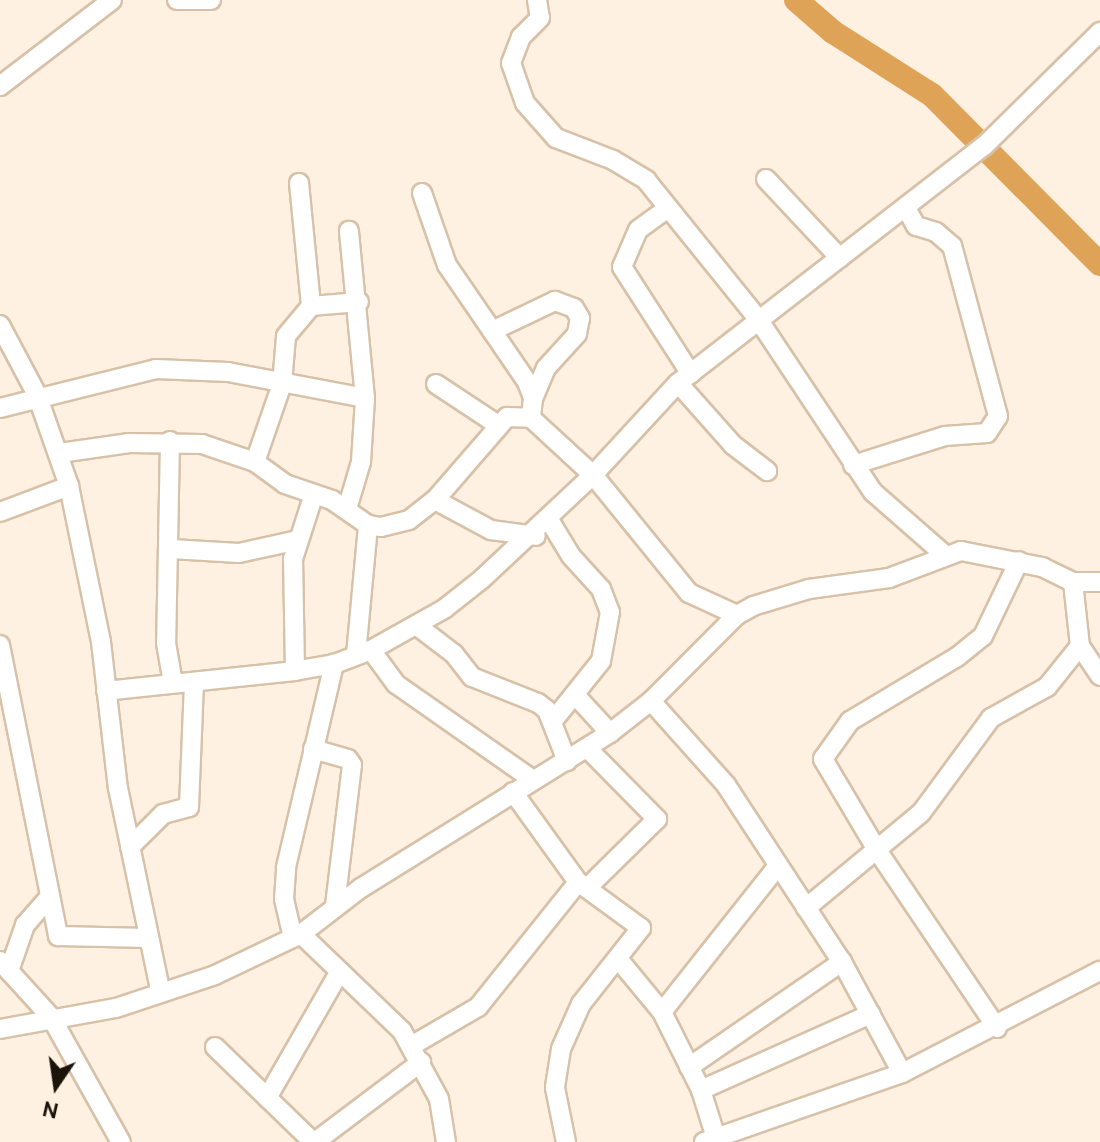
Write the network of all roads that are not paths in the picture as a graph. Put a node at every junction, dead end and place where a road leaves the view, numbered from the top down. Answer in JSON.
{"nodes":[{"id":1,"x":112,"y":0,"type":"edge"},
{"id":2,"x":177,"y":0,"type":"edge"},
{"id":3,"x":211,"y":0,"type":"edge"},
{"id":4,"x":537,"y":0,"type":"edge"},
{"id":5,"x":1100,"y":32,"type":"edge"},
{"id":6,"x":0,"y":86,"type":"edge"},
{"id":7,"x":766,"y":179,"type":"dead end"},
{"id":8,"x":299,"y":183,"type":"dead end"},
{"id":9,"x":422,"y":193,"type":"dead end"},
{"id":10,"x":668,"y":208,"type":"junction"},
{"id":11,"x":906,"y":208,"type":"junction"},
{"id":12,"x":349,"y":231,"type":"dead end"},
{"id":13,"x":840,"y":258,"type":"junction"},
{"id":14,"x":359,"y":302,"type":"junction"},
{"id":15,"x":311,"y":306,"type":"junction"},
{"id":16,"x":758,"y":319,"type":"junction"},
{"id":17,"x":1,"y":328,"type":"edge"},
{"id":18,"x":492,"y":331,"type":"junction"},
{"id":19,"x":684,"y":378,"type":"junction"},
{"id":20,"x":282,"y":384,"type":"junction"},
{"id":21,"x":436,"y":384,"type":"dead end"},
{"id":22,"x":37,"y":395,"type":"junction"},
{"id":23,"x":365,"y":398,"type":"junction"},
{"id":24,"x":533,"y":398,"type":"junction"},
{"id":25,"x":0,"y":408,"type":"edge"},
{"id":26,"x":531,"y":418,"type":"junction"},
{"id":27,"x":498,"y":425,"type":"junction"},
{"id":28,"x":170,"y":441,"type":"junction"},
{"id":29,"x":60,"y":453,"type":"junction"},
{"id":30,"x":255,"y":462,"type":"junction"},
{"id":31,"x":853,"y":465,"type":"junction"},
{"id":32,"x":767,"y":471,"type":"dead end"},
{"id":33,"x":593,"y":475,"type":"junction"},
{"id":34,"x":69,"y":486,"type":"junction"},
{"id":35,"x":314,"y":494,"type":"junction"},
{"id":36,"x":435,"y":500,"type":"junction"},
{"id":37,"x":347,"y":509,"type":"junction"},
{"id":38,"x":0,"y":512,"type":"edge"},
{"id":39,"x":548,"y":518,"type":"junction"},
{"id":40,"x":368,"y":525,"type":"junction"},
{"id":41,"x":529,"y":535,"type":"junction"},
{"id":42,"x":563,"y":539,"type":"junction"},
{"id":43,"x":298,"y":540,"type":"junction"},
{"id":44,"x":171,"y":549,"type":"junction"},
{"id":45,"x":945,"y":555,"type":"junction"},
{"id":46,"x":1019,"y":561,"type":"junction"},
{"id":47,"x":1073,"y":582,"type":"junction"},
{"id":48,"x":1100,"y":582,"type":"edge"},
{"id":49,"x":737,"y":615,"type":"junction"},
{"id":50,"x":416,"y":625,"type":"junction"},
{"id":51,"x":0,"y":645,"type":"edge"},
{"id":52,"x":1080,"y":646,"type":"junction"},
{"id":53,"x":363,"y":652,"type":"junction"},
{"id":54,"x":334,"y":664,"type":"junction"},
{"id":55,"x":295,"y":671,"type":"junction"},
{"id":56,"x":1100,"y":676,"type":"edge"},
{"id":57,"x":173,"y":683,"type":"junction"},
{"id":58,"x":194,"y":683,"type":"junction"},
{"id":59,"x":106,"y":691,"type":"junction"},
{"id":60,"x":577,"y":697,"type":"junction"},
{"id":61,"x":651,"y":701,"type":"junction"},
{"id":62,"x":552,"y":722,"type":"junction"},
{"id":63,"x":610,"y":733,"type":"junction"},
{"id":64,"x":587,"y":748,"type":"junction"},
{"id":65,"x":313,"y":749,"type":"junction"},
{"id":66,"x":567,"y":761,"type":"junction"},
{"id":67,"x":533,"y":780,"type":"junction"},
{"id":68,"x":513,"y":792,"type":"junction"},
{"id":69,"x":130,"y":847,"type":"junction"},
{"id":70,"x":877,"y":850,"type":"junction"},
{"id":71,"x":776,"y":868,"type":"junction"},
{"id":72,"x":583,"y":884,"type":"junction"},
{"id":73,"x":50,"y":896,"type":"junction"},
{"id":74,"x":335,"y":906,"type":"junction"},
{"id":75,"x":806,"y":908,"type":"junction"},
{"id":76,"x":297,"y":936,"type":"junction"},
{"id":77,"x":149,"y":938,"type":"junction"},
{"id":78,"x":619,"y":960,"type":"junction"},
{"id":79,"x":842,"y":962,"type":"junction"},
{"id":80,"x":4,"y":966,"type":"edge"},
{"id":81,"x":340,"y":971,"type":"junction"},
{"id":82,"x":1100,"y":971,"type":"edge"},
{"id":83,"x":161,"y":993,"type":"junction"},
{"id":84,"x":662,"y":1012,"type":"junction"},
{"id":85,"x":871,"y":1014,"type":"junction"},
{"id":86,"x":51,"y":1017,"type":"junction"},
{"id":87,"x":997,"y":1028,"type":"junction"},
{"id":88,"x":0,"y":1029,"type":"edge"},
{"id":89,"x":215,"y":1047,"type":"dead end"},
{"id":90,"x":416,"y":1054,"type":"junction"},
{"id":91,"x":689,"y":1067,"type":"junction"},
{"id":92,"x":902,"y":1073,"type":"junction"},
{"id":93,"x":701,"y":1090,"type":"junction"},
{"id":94,"x":267,"y":1098,"type":"junction"},
{"id":95,"x":758,"y":1133,"type":"edge"},
{"id":96,"x":710,"y":1140,"type":"edge"},
{"id":97,"x":121,"y":1142,"type":"edge"},
{"id":98,"x":314,"y":1142,"type":"edge"},
{"id":99,"x":446,"y":1142,"type":"edge"},
{"id":100,"x":566,"y":1142,"type":"edge"}],
"edges":[{"from":1,"to":6,"type":"street"},
{"from":2,"to":3,"type":"street"},
{"from":4,"to":10,"type":"street"},
{"from":5,"to":11,"type":"street"},
{"from":7,"to":13,"type":"street"},
{"from":8,"to":15,"type":"street"},
{"from":9,"to":18,"type":"street"},
{"from":10,"to":16,"type":"street"},
{"from":10,"to":19,"type":"street"},
{"from":11,"to":13,"type":"street"},
{"from":11,"to":31,"type":"street"},
{"from":12,"to":14,"type":"street"},
{"from":13,"to":16,"type":"street"},
{"from":14,"to":15,"type":"street"},
{"from":14,"to":23,"type":"street"},
{"from":15,"to":20,"type":"street"},
{"from":16,"to":19,"type":"street"},
{"from":16,"to":31,"type":"street"},
{"from":17,"to":22,"type":"street"},
{"from":18,"to":24,"type":"street"},
{"from":18,"to":24,"type":"street"},
{"from":19,"to":32,"type":"street"},
{"from":19,"to":33,"type":"street"},
{"from":20,"to":22,"type":"street"},
{"from":20,"to":23,"type":"street"},
{"from":20,"to":30,"type":"street"},
{"from":21,"to":27,"type":"street"},
{"from":22,"to":25,"type":"street"},
{"from":22,"to":29,"type":"street"},
{"from":23,"to":37,"type":"street"},
{"from":24,"to":26,"type":"street"},
{"from":26,"to":27,"type":"street"},
{"from":26,"to":33,"type":"street"},
{"from":27,"to":36,"type":"street"},
{"from":28,"to":29,"type":"street"},
{"from":28,"to":30,"type":"street"},
{"from":28,"to":44,"type":"street"},
{"from":29,"to":34,"type":"street"},
{"from":30,"to":35,"type":"street"},
{"from":31,"to":45,"type":"street"},
{"from":33,"to":39,"type":"street"},
{"from":33,"to":49,"type":"street"},
{"from":34,"to":38,"type":"street"},
{"from":34,"to":59,"type":"street"},
{"from":35,"to":37,"type":"street"},
{"from":35,"to":43,"type":"street"},
{"from":36,"to":40,"type":"street"},
{"from":36,"to":41,"type":"street"},
{"from":37,"to":40,"type":"street"},
{"from":39,"to":41,"type":"street"},
{"from":39,"to":42,"type":"street"},
{"from":40,"to":53,"type":"street"},
{"from":41,"to":42,"type":"street"},
{"from":41,"to":50,"type":"street"},
{"from":42,"to":60,"type":"street"},
{"from":43,"to":44,"type":"street"},
{"from":43,"to":55,"type":"street"},
{"from":44,"to":57,"type":"street"},
{"from":45,"to":46,"type":"street"},
{"from":45,"to":49,"type":"street"},
{"from":46,"to":47,"type":"street"},
{"from":46,"to":70,"type":"street"},
{"from":47,"to":48,"type":"street"},
{"from":47,"to":52,"type":"street"},
{"from":49,"to":61,"type":"street"},
{"from":50,"to":53,"type":"street"},
{"from":50,"to":62,"type":"street"},
{"from":51,"to":73,"type":"street"},
{"from":52,"to":56,"type":"street"},
{"from":52,"to":70,"type":"street"},
{"from":53,"to":54,"type":"street"},
{"from":53,"to":67,"type":"street"},
{"from":54,"to":55,"type":"street"},
{"from":54,"to":65,"type":"street"},
{"from":55,"to":58,"type":"street"},
{"from":57,"to":58,"type":"street"},
{"from":57,"to":59,"type":"street"},
{"from":58,"to":69,"type":"street"},
{"from":59,"to":69,"type":"street"},
{"from":60,"to":62,"type":"street"},
{"from":60,"to":63,"type":"street"},
{"from":61,"to":63,"type":"street"},
{"from":61,"to":71,"type":"street"},
{"from":62,"to":66,"type":"street"},
{"from":63,"to":64,"type":"street"},
{"from":64,"to":66,"type":"street"},
{"from":64,"to":72,"type":"street"},
{"from":65,"to":74,"type":"street"},
{"from":65,"to":76,"type":"street"},
{"from":66,"to":67,"type":"street"},
{"from":67,"to":68,"type":"street"},
{"from":68,"to":72,"type":"street"},
{"from":68,"to":74,"type":"street"},
{"from":69,"to":77,"type":"street"},
{"from":70,"to":75,"type":"street"},
{"from":70,"to":87,"type":"street"},
{"from":71,"to":75,"type":"street"},
{"from":71,"to":84,"type":"street"},
{"from":72,"to":78,"type":"street"},
{"from":72,"to":90,"type":"street"},
{"from":73,"to":77,"type":"street"},
{"from":73,"to":80,"type":"street"},
{"from":74,"to":76,"type":"street"},
{"from":75,"to":79,"type":"street"},
{"from":76,"to":81,"type":"street"},
{"from":76,"to":83,"type":"street"},
{"from":77,"to":83,"type":"street"},
{"from":78,"to":84,"type":"street"},
{"from":78,"to":100,"type":"street"},
{"from":79,"to":85,"type":"street"},
{"from":79,"to":91,"type":"street"},
{"from":80,"to":86,"type":"street"},
{"from":81,"to":90,"type":"street"},
{"from":81,"to":94,"type":"street"},
{"from":82,"to":87,"type":"street"},
{"from":83,"to":86,"type":"street"},
{"from":84,"to":91,"type":"street"},
{"from":85,"to":92,"type":"street"},
{"from":85,"to":93,"type":"street"},
{"from":86,"to":88,"type":"street"},
{"from":86,"to":97,"type":"street"},
{"from":87,"to":92,"type":"street"},
{"from":89,"to":94,"type":"street"},
{"from":90,"to":98,"type":"street"},
{"from":90,"to":99,"type":"street"},
{"from":91,"to":93,"type":"street"},
{"from":92,"to":95,"type":"street"},
{"from":93,"to":96,"type":"street"},
{"from":94,"to":98,"type":"street"},
{"from":95,"to":96,"type":"street"}]}
